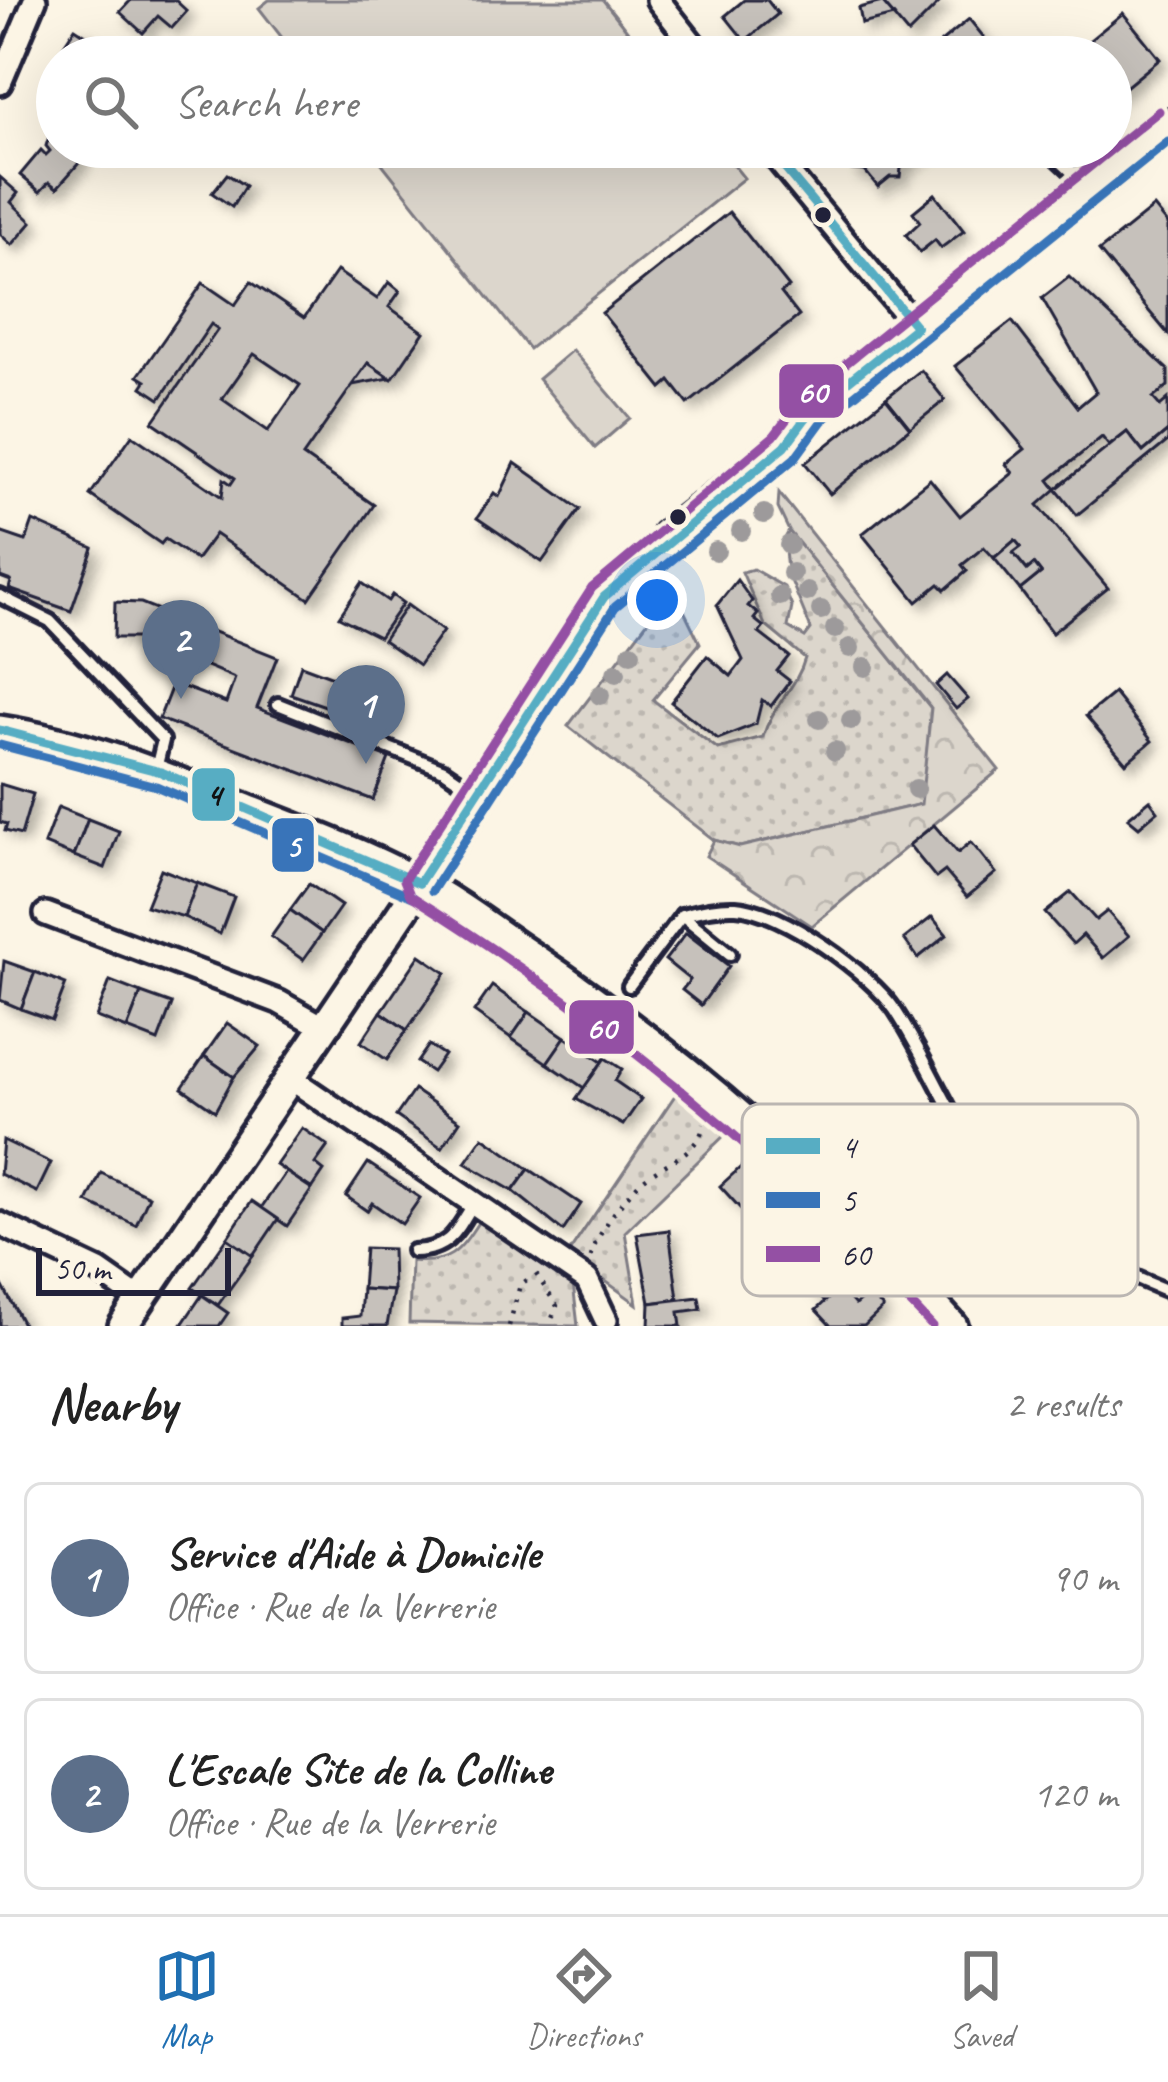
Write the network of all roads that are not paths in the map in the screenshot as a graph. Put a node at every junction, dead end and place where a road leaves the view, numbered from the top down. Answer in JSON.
{"nodes":[{"id":1,"x":35,"y":0,"type":"edge"},
{"id":2,"x":658,"y":0,"type":"edge"},
{"id":3,"x":686,"y":36,"type":"edge"},
{"id":4,"x":0,"y":83,"type":"edge"},
{"id":5,"x":1168,"y":123,"type":"edge"},
{"id":6,"x":1168,"y":139,"type":"edge"},
{"id":7,"x":1132,"y":151,"type":"edge"},
{"id":8,"x":1132,"y":167,"type":"edge"},
{"id":9,"x":784,"y":168,"type":"edge"},
{"id":10,"x":1067,"y":168,"type":"edge"},
{"id":11,"x":1111,"y":168,"type":"edge"},
{"id":12,"x":1131,"y":168,"type":"edge"},
{"id":13,"x":1087,"y":187,"type":"junction"},
{"id":14,"x":1060,"y":207,"type":"junction"},
{"id":15,"x":916,"y":327,"type":"junction"},
{"id":16,"x":0,"y":596,"type":"edge"},
{"id":17,"x":278,"y":704,"type":"dead end"},
{"id":18,"x":0,"y":730,"type":"edge"},
{"id":19,"x":155,"y":772,"type":"junction"},
{"id":20,"x":481,"y":794,"type":"junction"},
{"id":21,"x":419,"y":883,"type":"junction"},
{"id":22,"x":46,"y":914,"type":"dead end"},
{"id":23,"x":682,"y":915,"type":"junction"},
{"id":24,"x":730,"y":954,"type":"dead end"},
{"id":25,"x":628,"y":986,"type":"dead end"},
{"id":26,"x":323,"y":1027,"type":"junction"},
{"id":27,"x":290,"y":1078,"type":"junction"},
{"id":28,"x":943,"y":1104,"type":"edge"},
{"id":29,"x":742,"y":1114,"type":"edge"},
{"id":30,"x":473,"y":1204,"type":"junction"},
{"id":31,"x":0,"y":1224,"type":"edge"},
{"id":32,"x":413,"y":1251,"type":"dead end"},
{"id":33,"x":1138,"y":1279,"type":"edge"},
{"id":34,"x":1168,"y":1291,"type":"edge"},
{"id":35,"x":925,"y":1296,"type":"edge"},
{"id":36,"x":139,"y":1299,"type":"junction"},
{"id":37,"x":606,"y":1320,"type":"dead end"},
{"id":38,"x":123,"y":1326,"type":"edge"},
{"id":39,"x":953,"y":1326,"type":"edge"}],
"edges":[{"from":1,"to":4,"type":"street"},
{"from":2,"to":3,"type":"street"},
{"from":5,"to":7,"type":"street"},
{"from":6,"to":8,"type":"lane"},
{"from":9,"to":15,"type":"street"},
{"from":10,"to":13,"type":"lane"},
{"from":11,"to":13,"type":"street"},
{"from":12,"to":14,"type":"lane"},
{"from":13,"to":14,"type":"street"},
{"from":14,"to":15,"type":"street"},
{"from":15,"to":20,"type":"street"},
{"from":16,"to":19,"type":"lane"},
{"from":17,"to":20,"type":"lane"},
{"from":18,"to":19,"type":"street"},
{"from":19,"to":21,"type":"street"},
{"from":20,"to":21,"type":"street"},
{"from":21,"to":26,"type":"street"},
{"from":21,"to":29,"type":"street"},
{"from":22,"to":26,"type":"street"},
{"from":23,"to":24,"type":"lane"},
{"from":23,"to":25,"type":"lane"},
{"from":23,"to":28,"type":"lane"},
{"from":26,"to":27,"type":"street"},
{"from":27,"to":30,"type":"street"},
{"from":27,"to":36,"type":"street"},
{"from":30,"to":32,"type":"lane"},
{"from":30,"to":37,"type":"street"},
{"from":31,"to":36,"type":"street"},
{"from":33,"to":34,"type":"lane"},
{"from":35,"to":39,"type":"street"},
{"from":36,"to":38,"type":"street"}]}
